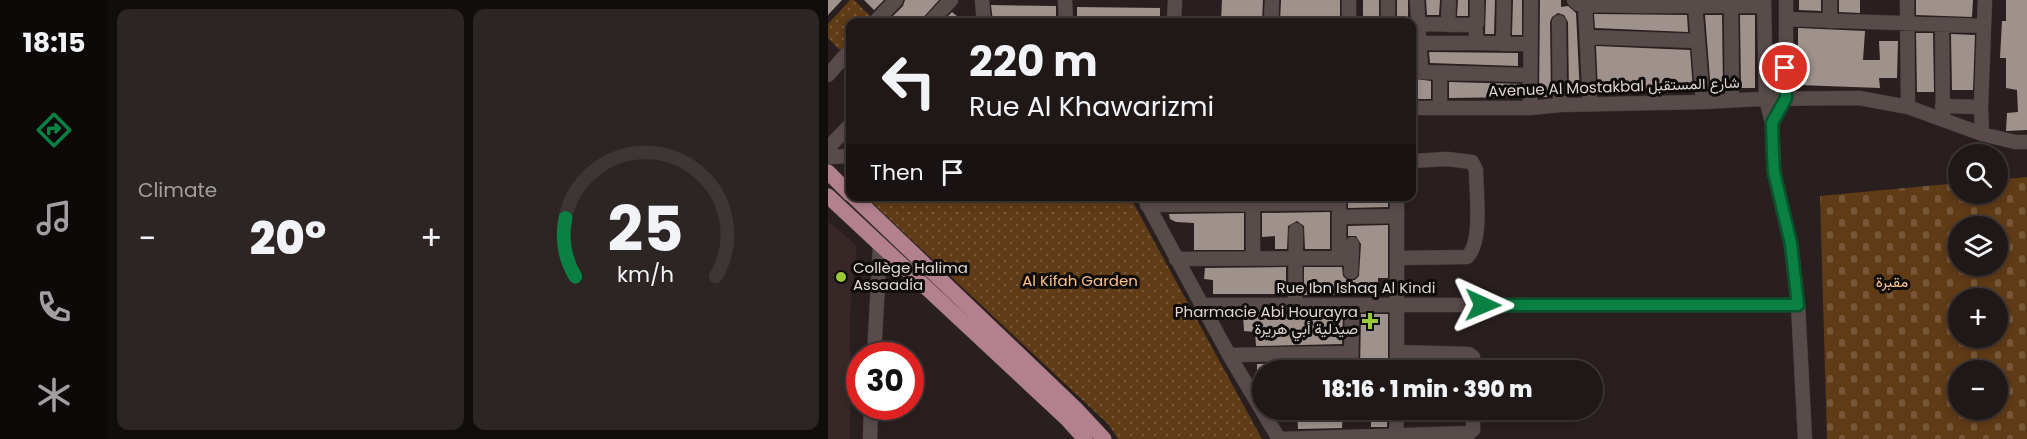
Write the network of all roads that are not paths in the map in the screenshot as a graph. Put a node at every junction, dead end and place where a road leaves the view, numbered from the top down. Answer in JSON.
{"nodes":[{"id":1,"x":896,"y":0,"type":"edge"},
{"id":2,"x":951,"y":0,"type":"edge"},
{"id":3,"x":982,"y":0,"type":"edge"},
{"id":4,"x":1065,"y":0,"type":"edge"},
{"id":5,"x":1175,"y":0,"type":"edge"},
{"id":6,"x":1272,"y":0,"type":"edge"},
{"id":7,"x":1349,"y":0,"type":"edge"},
{"id":8,"x":1389,"y":0,"type":"edge"},
{"id":9,"x":1417,"y":0,"type":"edge"},
{"id":10,"x":1449,"y":0,"type":"edge"},
{"id":11,"x":1477,"y":0,"type":"edge"},
{"id":12,"x":1504,"y":0,"type":"edge"},
{"id":13,"x":1531,"y":0,"type":"edge"},
{"id":14,"x":1786,"y":0,"type":"edge"},
{"id":15,"x":1830,"y":0,"type":"edge"},
{"id":16,"x":1907,"y":0,"type":"edge"},
{"id":17,"x":1985,"y":0,"type":"edge"},
{"id":18,"x":1580,"y":2,"type":"edge"},
{"id":19,"x":1606,"y":3,"type":"edge"},
{"id":20,"x":1635,"y":3,"type":"edge"},
{"id":21,"x":1764,"y":3,"type":"edge"},
{"id":22,"x":1695,"y":5,"type":"junction"},
{"id":23,"x":1731,"y":5,"type":"junction"},
{"id":24,"x":879,"y":18,"type":"edge"},
{"id":25,"x":934,"y":18,"type":"edge"},
{"id":26,"x":984,"y":18,"type":"edge"},
{"id":27,"x":1066,"y":18,"type":"edge"},
{"id":28,"x":1174,"y":18,"type":"edge"},
{"id":29,"x":1271,"y":18,"type":"edge"},
{"id":30,"x":1349,"y":18,"type":"edge"},
{"id":31,"x":1388,"y":18,"type":"edge"},
{"id":32,"x":1786,"y":19,"type":"junction"},
{"id":33,"x":1830,"y":21,"type":"junction"},
{"id":34,"x":1559,"y":22,"type":"dead end"},
{"id":35,"x":1906,"y":23,"type":"junction"},
{"id":36,"x":1417,"y":24,"type":"junction"},
{"id":37,"x":1448,"y":25,"type":"junction"},
{"id":38,"x":1475,"y":25,"type":"junction"},
{"id":39,"x":1942,"y":26,"type":"junction"},
{"id":40,"x":1984,"y":26,"type":"junction"},
{"id":41,"x":1587,"y":37,"type":"junction"},
{"id":42,"x":1698,"y":41,"type":"junction"},
{"id":43,"x":1418,"y":43,"type":"junction"},
{"id":44,"x":1478,"y":43,"type":"junction"},
{"id":45,"x":1503,"y":44,"type":"junction"},
{"id":46,"x":1530,"y":44,"type":"junction"},
{"id":47,"x":846,"y":57,"type":"edge"},
{"id":48,"x":1416,"y":72,"type":"edge"},
{"id":49,"x":1440,"y":74,"type":"junction"},
{"id":50,"x":828,"y":75,"type":"edge"},
{"id":51,"x":1530,"y":75,"type":"junction"},
{"id":52,"x":1786,"y":98,"type":"junction"},
{"id":53,"x":1766,"y":99,"type":"junction"},
{"id":54,"x":1732,"y":100,"type":"junction"},
{"id":55,"x":1703,"y":102,"type":"junction"},
{"id":56,"x":1590,"y":104,"type":"junction"},
{"id":57,"x":1560,"y":105,"type":"junction"},
{"id":58,"x":1908,"y":106,"type":"junction"},
{"id":59,"x":1981,"y":107,"type":"junction"},
{"id":60,"x":1416,"y":108,"type":"edge"},
{"id":61,"x":1440,"y":108,"type":"junction"},
{"id":62,"x":1530,"y":108,"type":"junction"},
{"id":63,"x":1943,"y":112,"type":"junction"},
{"id":64,"x":1772,"y":123,"type":"junction"},
{"id":65,"x":846,"y":131,"type":"edge"},
{"id":66,"x":1982,"y":134,"type":"junction"},
{"id":67,"x":2027,"y":142,"type":"edge"},
{"id":68,"x":830,"y":153,"type":"edge"},
{"id":69,"x":846,"y":155,"type":"edge"},
{"id":70,"x":1416,"y":161,"type":"edge"},
{"id":71,"x":830,"y":174,"type":"edge"},
{"id":72,"x":846,"y":189,"type":"edge"},
{"id":73,"x":828,"y":196,"type":"edge"},
{"id":74,"x":858,"y":201,"type":"edge"},
{"id":75,"x":1145,"y":201,"type":"edge"},
{"id":76,"x":1253,"y":201,"type":"edge"},
{"id":77,"x":1270,"y":201,"type":"edge"},
{"id":78,"x":1397,"y":201,"type":"edge"},
{"id":79,"x":1339,"y":205,"type":"edge"},
{"id":80,"x":1397,"y":216,"type":"junction"},
{"id":81,"x":1296,"y":230,"type":"dead end"},
{"id":82,"x":1352,"y":243,"type":"dead end"},
{"id":83,"x":880,"y":246,"type":"junction"},
{"id":84,"x":1253,"y":258,"type":"junction"},
{"id":85,"x":1296,"y":258,"type":"junction"},
{"id":86,"x":1397,"y":258,"type":"junction"},
{"id":87,"x":1176,"y":259,"type":"junction"},
{"id":88,"x":1347,"y":263,"type":"junction"},
{"id":89,"x":1295,"y":304,"type":"junction"},
{"id":90,"x":1202,"y":305,"type":"junction"},
{"id":91,"x":1352,"y":305,"type":"junction"},
{"id":92,"x":1397,"y":305,"type":"junction"},
{"id":93,"x":1798,"y":305,"type":"junction"},
{"id":94,"x":875,"y":342,"type":"edge"},
{"id":95,"x":1397,"y":352,"type":"junction"},
{"id":96,"x":1351,"y":353,"type":"junction"},
{"id":97,"x":1229,"y":355,"type":"junction"},
{"id":98,"x":1351,"y":360,"type":"edge"},
{"id":99,"x":1397,"y":360,"type":"edge"},
{"id":100,"x":1473,"y":360,"type":"edge"},
{"id":101,"x":1252,"y":388,"type":"edge"},
{"id":102,"x":871,"y":420,"type":"edge"},
{"id":103,"x":1270,"y":420,"type":"edge"},
{"id":104,"x":1397,"y":420,"type":"edge"},
{"id":105,"x":1473,"y":420,"type":"edge"},
{"id":106,"x":1396,"y":437,"type":"edge"},
{"id":107,"x":870,"y":439,"type":"edge"},
{"id":108,"x":1085,"y":439,"type":"edge"},
{"id":109,"x":1104,"y":439,"type":"edge"},
{"id":110,"x":1279,"y":439,"type":"edge"},
{"id":111,"x":1805,"y":439,"type":"edge"}],
"edges":[{"from":1,"to":24,"type":"street"},
{"from":2,"to":25,"type":"street"},
{"from":3,"to":26,"type":"street"},
{"from":4,"to":27,"type":"street"},
{"from":5,"to":28,"type":"street"},
{"from":6,"to":29,"type":"street"},
{"from":7,"to":30,"type":"street"},
{"from":8,"to":31,"type":"street"},
{"from":9,"to":36,"type":"street"},
{"from":10,"to":37,"type":"street"},
{"from":11,"to":38,"type":"street"},
{"from":12,"to":45,"type":"street"},
{"from":13,"to":46,"type":"street"},
{"from":14,"to":32,"type":"street"},
{"from":15,"to":33,"type":"street"},
{"from":16,"to":35,"type":"street"},
{"from":17,"to":40,"type":"street"},
{"from":18,"to":19,"type":"street"},
{"from":18,"to":41,"type":"street"},
{"from":19,"to":20,"type":"street"},
{"from":20,"to":22,"type":"street"},
{"from":21,"to":23,"type":"street"},
{"from":21,"to":53,"type":"street"},
{"from":22,"to":23,"type":"street"},
{"from":22,"to":42,"type":"street"},
{"from":23,"to":54,"type":"street"},
{"from":32,"to":33,"type":"street"},
{"from":32,"to":52,"type":"street"},
{"from":33,"to":35,"type":"street"},
{"from":34,"to":57,"type":"street"},
{"from":35,"to":39,"type":"street"},
{"from":35,"to":58,"type":"street"},
{"from":36,"to":37,"type":"street"},
{"from":36,"to":43,"type":"street"},
{"from":37,"to":38,"type":"street"},
{"from":38,"to":44,"type":"street"},
{"from":39,"to":40,"type":"street"},
{"from":39,"to":63,"type":"street"},
{"from":40,"to":59,"type":"street"},
{"from":41,"to":42,"type":"street"},
{"from":41,"to":56,"type":"street"},
{"from":42,"to":55,"type":"street"},
{"from":43,"to":44,"type":"street"},
{"from":43,"to":48,"type":"street"},
{"from":44,"to":45,"type":"street"},
{"from":45,"to":46,"type":"street"},
{"from":46,"to":51,"type":"street"},
{"from":47,"to":50,"type":"street"},
{"from":48,"to":49,"type":"street"},
{"from":49,"to":51,"type":"street"},
{"from":49,"to":61,"type":"street"},
{"from":51,"to":62,"type":"street"},
{"from":52,"to":53,"type":"street","name":"Avenue Al Mostakbal شارع المستقبل"},
{"from":52,"to":58,"type":"street","name":"Avenue Al Mostakbal شارع المستقبل"},
{"from":52,"to":64,"type":"street"},
{"from":53,"to":54,"type":"street","name":"Avenue Al Mostakbal شارع المستقبل"},
{"from":53,"to":64,"type":"street"},
{"from":54,"to":55,"type":"street","name":"Avenue Al Mostakbal شارع المستقبل"},
{"from":55,"to":56,"type":"street","name":"Avenue Al Mostakbal شارع المستقبل"},
{"from":56,"to":57,"type":"street","name":"Avenue Al Mostakbal شارع المستقبل"},
{"from":57,"to":62,"type":"street","name":"Avenue Al Mostakbal شارع المستقبل"},
{"from":58,"to":63,"type":"street","name":"Avenue Al Mostakbal شارع المستقبل"},
{"from":59,"to":63,"type":"street"},
{"from":59,"to":66,"type":"street"},
{"from":60,"to":61,"type":"street","name":"Avenue Al Mostakbal شارع المستقبل"},
{"from":61,"to":62,"type":"street","name":"Avenue Al Mostakbal شارع المستقبل"},
{"from":63,"to":66,"type":"street","name":"Avenue Al Mostakbal شارع المستقبل"},
{"from":64,"to":93,"type":"street"},
{"from":65,"to":68,"type":"street"},
{"from":66,"to":67,"type":"street","name":"Avenue Al Mostakbal شارع المستقبل"},
{"from":68,"to":69,"type":"street"},
{"from":68,"to":71,"type":"street"},
{"from":70,"to":86,"type":"street"},
{"from":71,"to":72,"type":"main road"},
{"from":73,"to":83,"type":"main road"},
{"from":74,"to":109,"type":"main road"},
{"from":75,"to":87,"type":"street"},
{"from":76,"to":84,"type":"street"},
{"from":77,"to":79,"type":"street"},
{"from":78,"to":80,"type":"street"},
{"from":79,"to":80,"type":"street"},
{"from":79,"to":88,"type":"street"},
{"from":80,"to":86,"type":"street"},
{"from":81,"to":85,"type":"street"},
{"from":82,"to":88,"type":"street"},
{"from":83,"to":94,"type":"street"},
{"from":83,"to":108,"type":"main road"},
{"from":84,"to":85,"type":"street"},
{"from":84,"to":87,"type":"street"},
{"from":85,"to":88,"type":"street"},
{"from":85,"to":89,"type":"street"},
{"from":86,"to":92,"type":"street"},
{"from":87,"to":90,"type":"street"},
{"from":89,"to":90,"type":"street","name":"Rue Ibn Ishaq Al Kindi"},
{"from":89,"to":91,"type":"street","name":"Rue Ibn Ishaq Al Kindi"},
{"from":90,"to":97,"type":"street"},
{"from":91,"to":92,"type":"street","name":"Rue Ibn Ishaq Al Kindi"},
{"from":91,"to":96,"type":"street"},
{"from":92,"to":93,"type":"street","name":"Rue Ibn Ishaq Al Kindi"},
{"from":92,"to":95,"type":"street"},
{"from":93,"to":111,"type":"street"},
{"from":95,"to":99,"type":"street"},
{"from":95,"to":100,"type":"street"},
{"from":96,"to":97,"type":"street"},
{"from":96,"to":98,"type":"street"},
{"from":97,"to":101,"type":"street"},
{"from":102,"to":107,"type":"street"},
{"from":103,"to":110,"type":"street"},
{"from":104,"to":106,"type":"street"},
{"from":105,"to":106,"type":"street"},
{"from":106,"to":110,"type":"street"}]}
